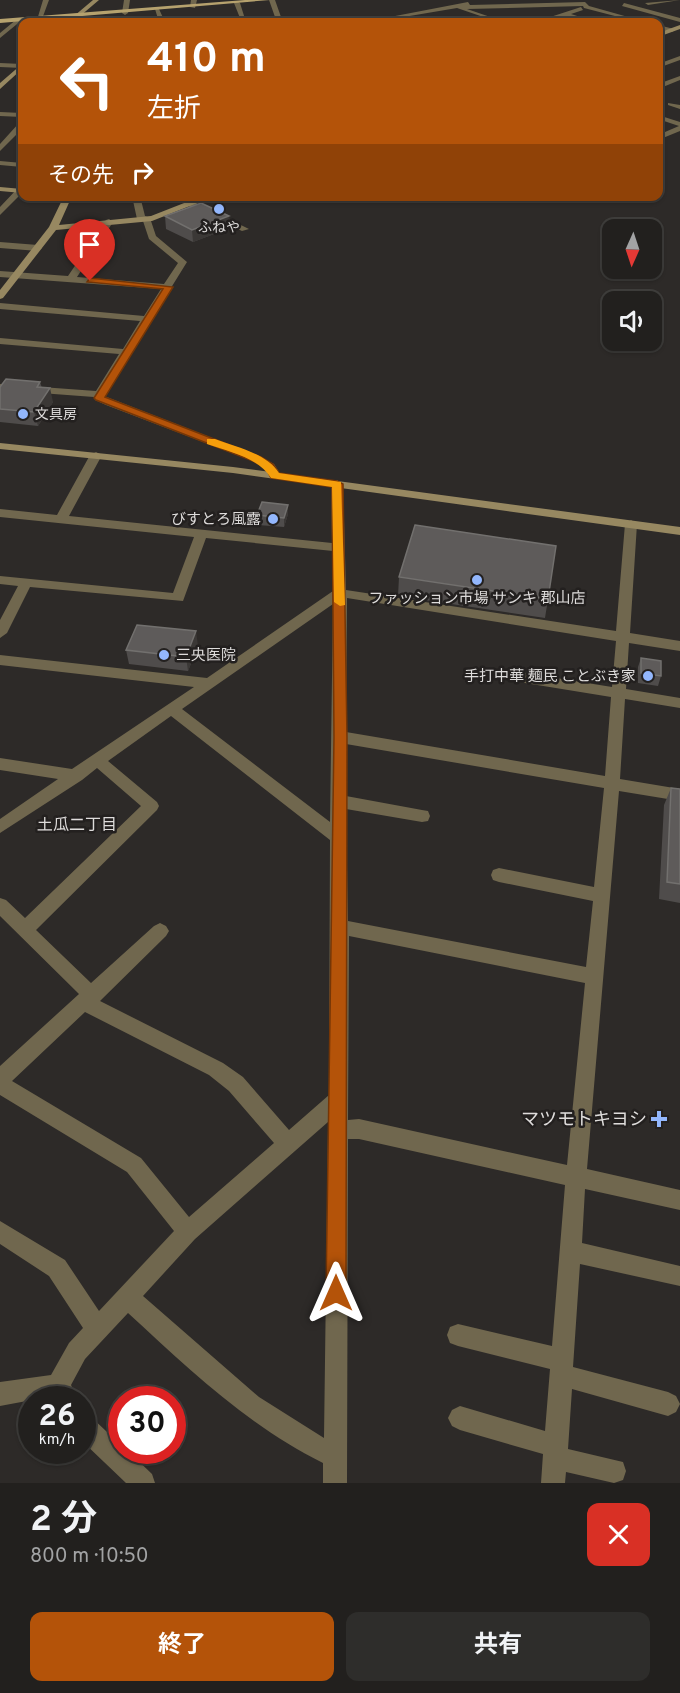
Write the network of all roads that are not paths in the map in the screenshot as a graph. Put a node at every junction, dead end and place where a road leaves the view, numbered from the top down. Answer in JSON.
{"nodes":[{"id":1,"x":46,"y":0,"type":"edge"},
{"id":2,"x":96,"y":0,"type":"edge"},
{"id":3,"x":128,"y":0,"type":"edge"},
{"id":4,"x":270,"y":0,"type":"edge"},
{"id":5,"x":488,"y":0,"type":"edge"},
{"id":6,"x":566,"y":0,"type":"edge"},
{"id":7,"x":680,"y":0,"type":"edge"},
{"id":8,"x":194,"y":3,"type":"edge"},
{"id":9,"x":237,"y":3,"type":"junction"},
{"id":10,"x":648,"y":3,"type":"dead end"},
{"id":11,"x":457,"y":4,"type":"edge"},
{"id":12,"x":558,"y":4,"type":"junction"},
{"id":13,"x":624,"y":5,"type":"dead end"},
{"id":14,"x":586,"y":7,"type":"junction"},
{"id":15,"x":385,"y":8,"type":"dead end"},
{"id":16,"x":538,"y":8,"type":"dead end"},
{"id":17,"x":157,"y":10,"type":"junction"},
{"id":18,"x":501,"y":11,"type":"dead end"},
{"id":19,"x":601,"y":11,"type":"junction"},
{"id":20,"x":125,"y":13,"type":"junction"},
{"id":21,"x":517,"y":14,"type":"dead end"},
{"id":22,"x":564,"y":14,"type":"junction"},
{"id":23,"x":587,"y":16,"type":"dead end"},
{"id":24,"x":75,"y":17,"type":"junction"},
{"id":25,"x":482,"y":17,"type":"junction"},
{"id":26,"x":39,"y":18,"type":"edge"},
{"id":27,"x":57,"y":18,"type":"edge"},
{"id":28,"x":160,"y":18,"type":"edge"},
{"id":29,"x":243,"y":18,"type":"dead end"},
{"id":30,"x":278,"y":18,"type":"edge"},
{"id":31,"x":391,"y":18,"type":"edge"},
{"id":32,"x":400,"y":18,"type":"edge"},
{"id":33,"x":488,"y":18,"type":"edge"},
{"id":34,"x":554,"y":18,"type":"edge"},
{"id":35,"x":578,"y":18,"type":"edge"},
{"id":36,"x":628,"y":18,"type":"edge"},
{"id":37,"x":18,"y":20,"type":"edge"},
{"id":38,"x":680,"y":20,"type":"edge"},
{"id":39,"x":0,"y":21,"type":"edge"},
{"id":40,"x":18,"y":21,"type":"edge"},
{"id":41,"x":680,"y":27,"type":"edge"},
{"id":42,"x":663,"y":28,"type":"edge"},
{"id":43,"x":671,"y":30,"type":"junction"},
{"id":44,"x":663,"y":33,"type":"edge"},
{"id":45,"x":680,"y":33,"type":"edge"},
{"id":46,"x":0,"y":35,"type":"edge"},
{"id":47,"x":663,"y":56,"type":"edge"},
{"id":48,"x":678,"y":58,"type":"edge"},
{"id":49,"x":0,"y":65,"type":"edge"},
{"id":50,"x":663,"y":65,"type":"edge"},
{"id":51,"x":18,"y":66,"type":"edge"},
{"id":52,"x":663,"y":69,"type":"edge"},
{"id":53,"x":18,"y":70,"type":"edge"},
{"id":54,"x":680,"y":76,"type":"edge"},
{"id":55,"x":663,"y":84,"type":"edge"},
{"id":56,"x":0,"y":87,"type":"edge"},
{"id":57,"x":670,"y":104,"type":"dead end"},
{"id":58,"x":680,"y":107,"type":"edge"},
{"id":59,"x":0,"y":114,"type":"edge"},
{"id":60,"x":18,"y":115,"type":"edge"},
{"id":61,"x":663,"y":119,"type":"edge"},
{"id":62,"x":680,"y":126,"type":"edge"},
{"id":63,"x":18,"y":130,"type":"edge"},
{"id":64,"x":663,"y":134,"type":"edge"},
{"id":65,"x":663,"y":137,"type":"edge"},
{"id":66,"x":680,"y":142,"type":"edge"},
{"id":67,"x":0,"y":149,"type":"edge"},
{"id":68,"x":0,"y":163,"type":"edge"},
{"id":69,"x":18,"y":165,"type":"edge"},
{"id":70,"x":0,"y":189,"type":"edge"},
{"id":71,"x":18,"y":191,"type":"edge"},
{"id":72,"x":18,"y":194,"type":"edge"},
{"id":73,"x":66,"y":201,"type":"edge"},
{"id":74,"x":138,"y":201,"type":"edge"},
{"id":75,"x":198,"y":201,"type":"edge"},
{"id":76,"x":191,"y":204,"type":"junction"},
{"id":77,"x":0,"y":212,"type":"edge"},
{"id":78,"x":143,"y":219,"type":"junction"},
{"id":79,"x":110,"y":222,"type":"junction"},
{"id":80,"x":52,"y":228,"type":"junction"},
{"id":81,"x":245,"y":229,"type":"dead end"},
{"id":82,"x":0,"y":245,"type":"edge"},
{"id":83,"x":38,"y":248,"type":"junction"},
{"id":84,"x":0,"y":274,"type":"edge"},
{"id":85,"x":17,"y":275,"type":"junction"},
{"id":86,"x":71,"y":279,"type":"junction"},
{"id":87,"x":168,"y":287,"type":"junction"},
{"id":88,"x":0,"y":296,"type":"edge"},
{"id":89,"x":0,"y":306,"type":"edge"},
{"id":90,"x":147,"y":319,"type":"junction"},
{"id":91,"x":0,"y":341,"type":"edge"},
{"id":92,"x":127,"y":351,"type":"junction"},
{"id":93,"x":0,"y":387,"type":"edge"},
{"id":94,"x":99,"y":394,"type":"junction"},
{"id":95,"x":0,"y":446,"type":"edge"},
{"id":96,"x":96,"y":455,"type":"junction"},
{"id":97,"x":275,"y":475,"type":"junction"},
{"id":98,"x":337,"y":484,"type":"junction"},
{"id":99,"x":0,"y":513,"type":"edge"},
{"id":100,"x":61,"y":519,"type":"junction"},
{"id":101,"x":631,"y":524,"type":"junction"},
{"id":102,"x":680,"y":531,"type":"edge"},
{"id":103,"x":201,"y":534,"type":"junction"},
{"id":104,"x":338,"y":548,"type":"junction"},
{"id":105,"x":0,"y":580,"type":"edge"},
{"id":106,"x":26,"y":583,"type":"junction"},
{"id":107,"x":340,"y":593,"type":"junction"},
{"id":108,"x":0,"y":633,"type":"edge"},
{"id":109,"x":622,"y":637,"type":"junction"},
{"id":110,"x":680,"y":646,"type":"edge"},
{"id":111,"x":0,"y":660,"type":"edge"},
{"id":112,"x":525,"y":678,"type":"dead end"},
{"id":113,"x":208,"y":683,"type":"junction"},
{"id":114,"x":619,"y":692,"type":"junction"},
{"id":115,"x":680,"y":703,"type":"edge"},
{"id":116,"x":172,"y":709,"type":"junction"},
{"id":117,"x":340,"y":737,"type":"junction"},
{"id":118,"x":98,"y":761,"type":"junction"},
{"id":119,"x":0,"y":764,"type":"edge"},
{"id":120,"x":77,"y":776,"type":"junction"},
{"id":121,"x":612,"y":783,"type":"junction"},
{"id":122,"x":680,"y":795,"type":"edge"},
{"id":123,"x":339,"y":801,"type":"junction"},
{"id":124,"x":422,"y":816,"type":"dead end"},
{"id":125,"x":0,"y":827,"type":"edge"},
{"id":126,"x":338,"y":837,"type":"junction"},
{"id":127,"x":499,"y":875,"type":"dead end"},
{"id":128,"x":602,"y":896,"type":"junction"},
{"id":129,"x":0,"y":906,"type":"edge"},
{"id":130,"x":340,"y":927,"type":"junction"},
{"id":131,"x":24,"y":930,"type":"junction"},
{"id":132,"x":160,"y":931,"type":"dead end"},
{"id":133,"x":594,"y":977,"type":"junction"},
{"id":134,"x":90,"y":999,"type":"junction"},
{"id":135,"x":0,"y":1078,"type":"edge"},
{"id":136,"x":0,"y":1084,"type":"edge"},
{"id":137,"x":337,"y":1101,"type":"junction"},
{"id":138,"x":338,"y":1130,"type":"junction"},
{"id":139,"x":287,"y":1142,"type":"junction"},
{"id":140,"x":576,"y":1178,"type":"junction"},
{"id":141,"x":680,"y":1200,"type":"edge"},
{"id":142,"x":0,"y":1232,"type":"edge"},
{"id":143,"x":188,"y":1232,"type":"junction"},
{"id":144,"x":570,"y":1251,"type":"junction"},
{"id":145,"x":679,"y":1276,"type":"edge"},
{"id":146,"x":127,"y":1297,"type":"junction"},
{"id":147,"x":96,"y":1331,"type":"junction"},
{"id":148,"x":458,"y":1335,"type":"dead end"},
{"id":149,"x":562,"y":1368,"type":"junction"},
{"id":150,"x":65,"y":1386,"type":"edge"},
{"id":151,"x":0,"y":1394,"type":"edge"},
{"id":152,"x":18,"y":1394,"type":"edge"},
{"id":153,"x":668,"y":1404,"type":"dead end"},
{"id":154,"x":460,"y":1418,"type":"dead end"},
{"id":155,"x":96,"y":1438,"type":"edge"},
{"id":156,"x":555,"y":1452,"type":"junction"},
{"id":157,"x":335,"y":1456,"type":"junction"},
{"id":158,"x":614,"y":1471,"type":"dead end"},
{"id":159,"x":142,"y":1483,"type":"edge"},
{"id":160,"x":335,"y":1483,"type":"edge"},
{"id":161,"x":553,"y":1483,"type":"edge"}],
"edges":[{"from":1,"to":26,"type":"street"},
{"from":2,"to":24,"type":"street"},
{"from":3,"to":20,"type":"street"},
{"from":4,"to":9,"type":"main road"},
{"from":4,"to":30,"type":"street"},
{"from":5,"to":11,"type":"street"},
{"from":6,"to":12,"type":"street"},
{"from":7,"to":10,"type":"street"},
{"from":8,"to":9,"type":"main road"},
{"from":8,"to":17,"type":"main road"},
{"from":9,"to":29,"type":"street"},
{"from":11,"to":12,"type":"street"},
{"from":11,"to":25,"type":"street"},
{"from":11,"to":32,"type":"street"},
{"from":12,"to":14,"type":"street"},
{"from":13,"to":38,"type":"street"},
{"from":14,"to":19,"type":"street"},
{"from":14,"to":22,"type":"street"},
{"from":15,"to":31,"type":"street"},
{"from":16,"to":21,"type":"street"},
{"from":17,"to":20,"type":"main road"},
{"from":17,"to":28,"type":"street"},
{"from":18,"to":25,"type":"street"},
{"from":19,"to":23,"type":"street"},
{"from":19,"to":36,"type":"street"},
{"from":20,"to":24,"type":"main road"},
{"from":22,"to":34,"type":"street"},
{"from":22,"to":35,"type":"street"},
{"from":24,"to":27,"type":"main road"},
{"from":25,"to":33,"type":"street"},
{"from":37,"to":39,"type":"main road"},
{"from":40,"to":46,"type":"street"},
{"from":41,"to":43,"type":"street"},
{"from":42,"to":43,"type":"street"},
{"from":43,"to":44,"type":"street"},
{"from":43,"to":45,"type":"street"},
{"from":47,"to":48,"type":"street"},
{"from":48,"to":50,"type":"street"},
{"from":49,"to":51,"type":"street"},
{"from":52,"to":54,"type":"street"},
{"from":53,"to":56,"type":"street"},
{"from":54,"to":55,"type":"street"},
{"from":57,"to":58,"type":"street"},
{"from":59,"to":60,"type":"street"},
{"from":61,"to":62,"type":"street"},
{"from":62,"to":64,"type":"street"},
{"from":63,"to":67,"type":"street"},
{"from":65,"to":66,"type":"street"},
{"from":68,"to":69,"type":"street"},
{"from":70,"to":71,"type":"street"},
{"from":72,"to":77,"type":"street"},
{"from":73,"to":80,"type":"street"},
{"from":74,"to":78,"type":"street"},
{"from":75,"to":76,"type":"street"},
{"from":76,"to":78,"type":"street"},
{"from":76,"to":81,"type":"street"},
{"from":78,"to":79,"type":"street"},
{"from":78,"to":87,"type":"street"},
{"from":79,"to":80,"type":"street"},
{"from":79,"to":86,"type":"street"},
{"from":80,"to":83,"type":"street"},
{"from":82,"to":83,"type":"street"},
{"from":83,"to":85,"type":"street"},
{"from":84,"to":85,"type":"street"},
{"from":85,"to":86,"type":"street"},
{"from":85,"to":88,"type":"street"},
{"from":86,"to":87,"type":"street"},
{"from":87,"to":90,"type":"street"},
{"from":89,"to":90,"type":"street"},
{"from":90,"to":92,"type":"street"},
{"from":91,"to":92,"type":"street"},
{"from":92,"to":94,"type":"street"},
{"from":93,"to":94,"type":"street"},
{"from":94,"to":97,"type":"street"},
{"from":95,"to":96,"type":"street"},
{"from":96,"to":97,"type":"street"},
{"from":96,"to":100,"type":"street"},
{"from":97,"to":98,"type":"street"},
{"from":98,"to":101,"type":"street"},
{"from":98,"to":104,"type":"street"},
{"from":99,"to":100,"type":"street"},
{"from":100,"to":103,"type":"street"},
{"from":101,"to":102,"type":"street"},
{"from":101,"to":109,"type":"street"},
{"from":103,"to":104,"type":"street"},
{"from":103,"to":106,"type":"street"},
{"from":104,"to":107,"type":"street"},
{"from":105,"to":106,"type":"street"},
{"from":106,"to":108,"type":"street"},
{"from":107,"to":109,"type":"street"},
{"from":107,"to":113,"type":"street"},
{"from":107,"to":117,"type":"street"},
{"from":109,"to":110,"type":"street"},
{"from":109,"to":114,"type":"street"},
{"from":111,"to":113,"type":"street"},
{"from":112,"to":114,"type":"street"},
{"from":113,"to":116,"type":"street"},
{"from":114,"to":115,"type":"street"},
{"from":114,"to":121,"type":"street"},
{"from":116,"to":118,"type":"street"},
{"from":116,"to":126,"type":"street"},
{"from":117,"to":121,"type":"street"},
{"from":117,"to":123,"type":"street"},
{"from":118,"to":120,"type":"street"},
{"from":118,"to":131,"type":"street"},
{"from":119,"to":120,"type":"street"},
{"from":120,"to":125,"type":"street"},
{"from":121,"to":122,"type":"street"},
{"from":121,"to":128,"type":"street"},
{"from":123,"to":124,"type":"street"},
{"from":123,"to":126,"type":"street"},
{"from":126,"to":130,"type":"street"},
{"from":127,"to":128,"type":"street"},
{"from":128,"to":133,"type":"street"},
{"from":129,"to":131,"type":"street"},
{"from":130,"to":133,"type":"street"},
{"from":130,"to":137,"type":"street"},
{"from":131,"to":134,"type":"street"},
{"from":132,"to":134,"type":"street"},
{"from":133,"to":140,"type":"street"},
{"from":134,"to":135,"type":"street"},
{"from":134,"to":139,"type":"street"},
{"from":136,"to":143,"type":"street"},
{"from":137,"to":138,"type":"street"},
{"from":137,"to":139,"type":"street"},
{"from":138,"to":140,"type":"street"},
{"from":138,"to":157,"type":"street"},
{"from":139,"to":143,"type":"street"},
{"from":140,"to":141,"type":"street"},
{"from":140,"to":144,"type":"street"},
{"from":142,"to":147,"type":"street"},
{"from":143,"to":146,"type":"street"},
{"from":144,"to":145,"type":"street"},
{"from":144,"to":149,"type":"street"},
{"from":146,"to":147,"type":"street"},
{"from":146,"to":157,"type":"street"},
{"from":147,"to":150,"type":"street"},
{"from":148,"to":149,"type":"street"},
{"from":149,"to":153,"type":"street"},
{"from":149,"to":156,"type":"street"},
{"from":151,"to":152,"type":"street"},
{"from":154,"to":156,"type":"street"},
{"from":155,"to":159,"type":"street"},
{"from":156,"to":158,"type":"street"},
{"from":156,"to":161,"type":"street"},
{"from":157,"to":160,"type":"street"}]}
